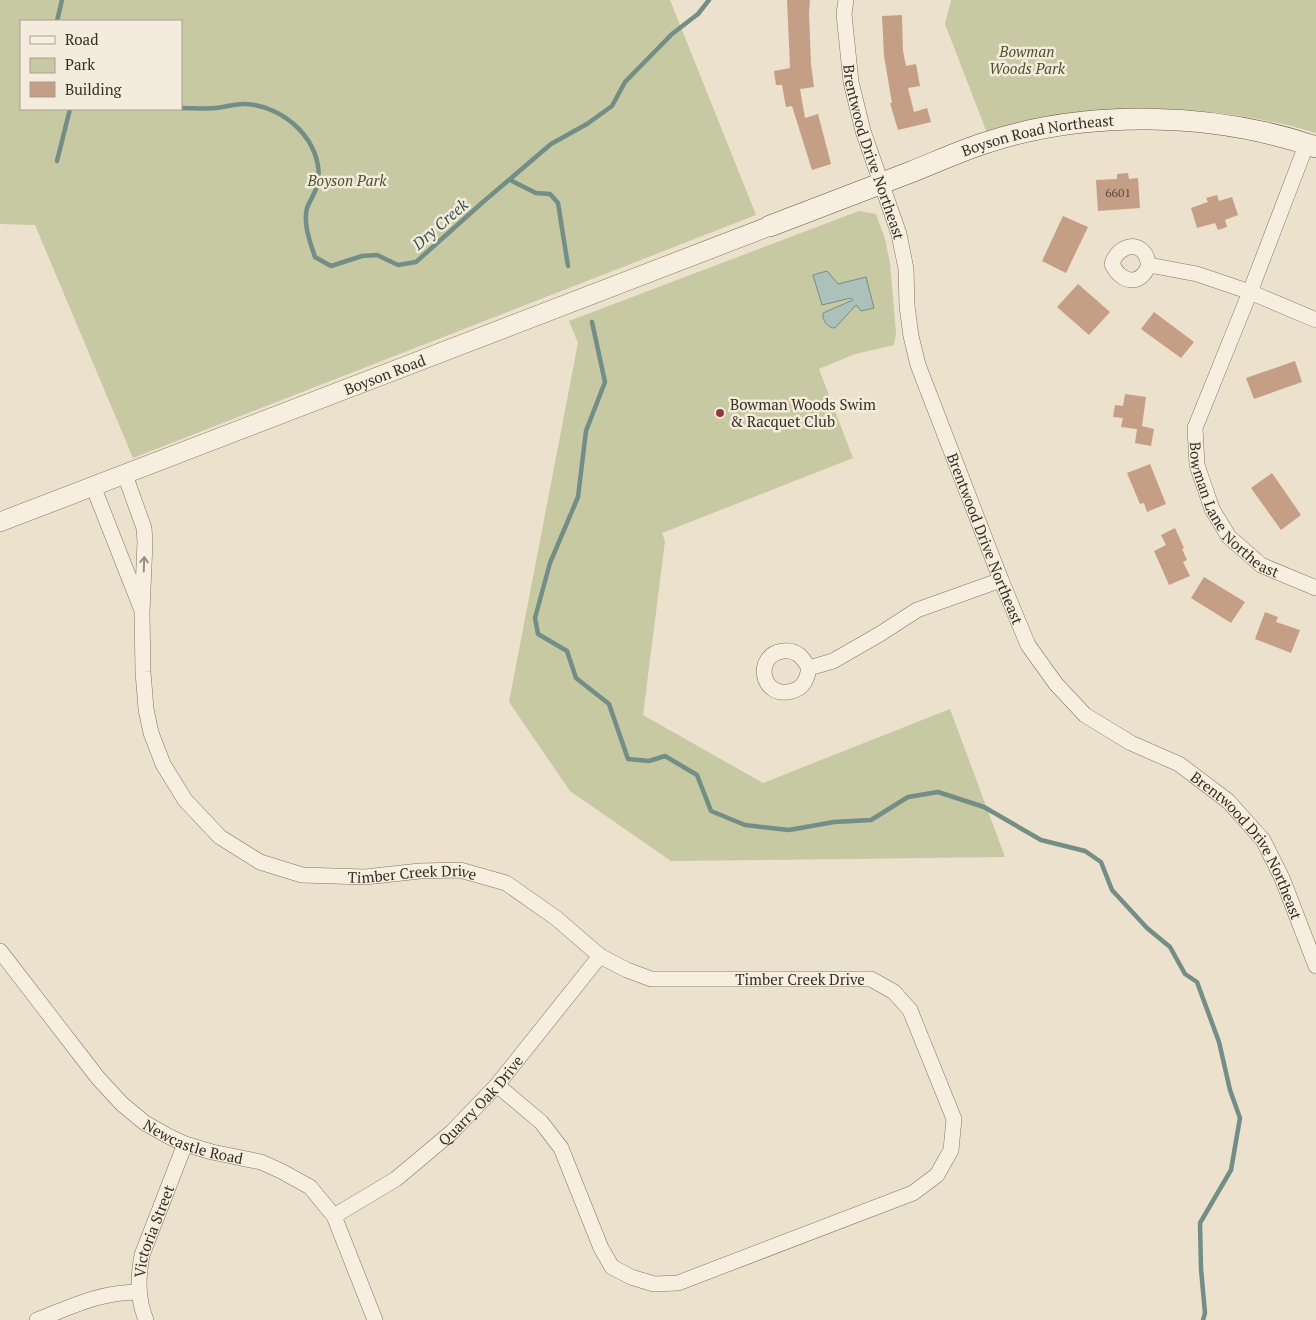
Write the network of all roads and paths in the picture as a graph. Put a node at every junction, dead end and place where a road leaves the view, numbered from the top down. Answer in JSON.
{"nodes":[{"id":1,"x":846,"y":0,"type":"edge"},
{"id":2,"x":1311,"y":145,"type":"edge"},
{"id":3,"x":881,"y":183,"type":"junction"},
{"id":4,"x":770,"y":226,"type":"joint"},
{"id":5,"x":1149,"y":265,"type":"dead end"},
{"id":6,"x":1250,"y":292,"type":"junction"},
{"id":7,"x":1316,"y":320,"type":"edge"},
{"id":8,"x":125,"y":475,"type":"junction"},
{"id":9,"x":93,"y":486,"type":"junction"},
{"id":10,"x":0,"y":522,"type":"edge"},
{"id":11,"x":1001,"y":580,"type":"junction"},
{"id":12,"x":1316,"y":588,"type":"edge"},
{"id":13,"x":142,"y":613,"type":"junction"},
{"id":14,"x":809,"y":668,"type":"dead end"},
{"id":15,"x":0,"y":951,"type":"edge"},
{"id":16,"x":600,"y":956,"type":"junction"},
{"id":17,"x":1316,"y":966,"type":"edge"},
{"id":18,"x":497,"y":1085,"type":"junction"},
{"id":19,"x":185,"y":1144,"type":"junction"},
{"id":20,"x":334,"y":1216,"type":"junction"},
{"id":21,"x":138,"y":1292,"type":"junction"},
{"id":22,"x":37,"y":1320,"type":"edge"},
{"id":23,"x":146,"y":1320,"type":"edge"},
{"id":24,"x":375,"y":1320,"type":"edge"}],
"edges":[{"from":1,"to":3,"type":"street","name":"Brentwood Drive Northeast"},
{"from":2,"to":3,"type":"main road","name":"Boyson Road Northeast"},
{"from":2,"to":6,"type":"street","name":"Bowman Lane Northeast"},
{"from":3,"to":4,"type":"main road","name":"Boyson Road Northeast"},
{"from":3,"to":11,"type":"street","name":"Brentwood Drive Northeast"},
{"from":4,"to":8,"type":"street","name":"Boyson Road"},
{"from":5,"to":6,"type":"street"},
{"from":6,"to":7,"type":"street"},
{"from":6,"to":12,"type":"street","name":"Bowman Lane Northeast"},
{"from":8,"to":9,"type":"street","name":"Boyson Road"},
{"from":13,"to":8,"type":"street","name":"Timber Creek Drive","one_way":true},
{"from":9,"to":10,"type":"street","name":"Boyson Road"},
{"from":9,"to":13,"type":"street","name":"Timber Creek Drive"},
{"from":11,"to":14,"type":"street"},
{"from":11,"to":17,"type":"street","name":"Brentwood Drive Northeast"},
{"from":13,"to":16,"type":"street","name":"Timber Creek Drive"},
{"from":15,"to":19,"type":"street","name":"Newcastle Road"},
{"from":16,"to":18,"type":"street","name":"Quarry Oak Drive"},
{"from":16,"to":18,"type":"street","name":"Timber Creek Drive"},
{"from":18,"to":20,"type":"street","name":"Quarry Oak Drive"},
{"from":19,"to":20,"type":"street","name":"Newcastle Road"},
{"from":19,"to":21,"type":"street","name":"Victoria Street"},
{"from":20,"to":24,"type":"street","name":"Newcastle Road"},
{"from":21,"to":22,"type":"street"},
{"from":21,"to":23,"type":"street","name":"Victoria Street"}]}
